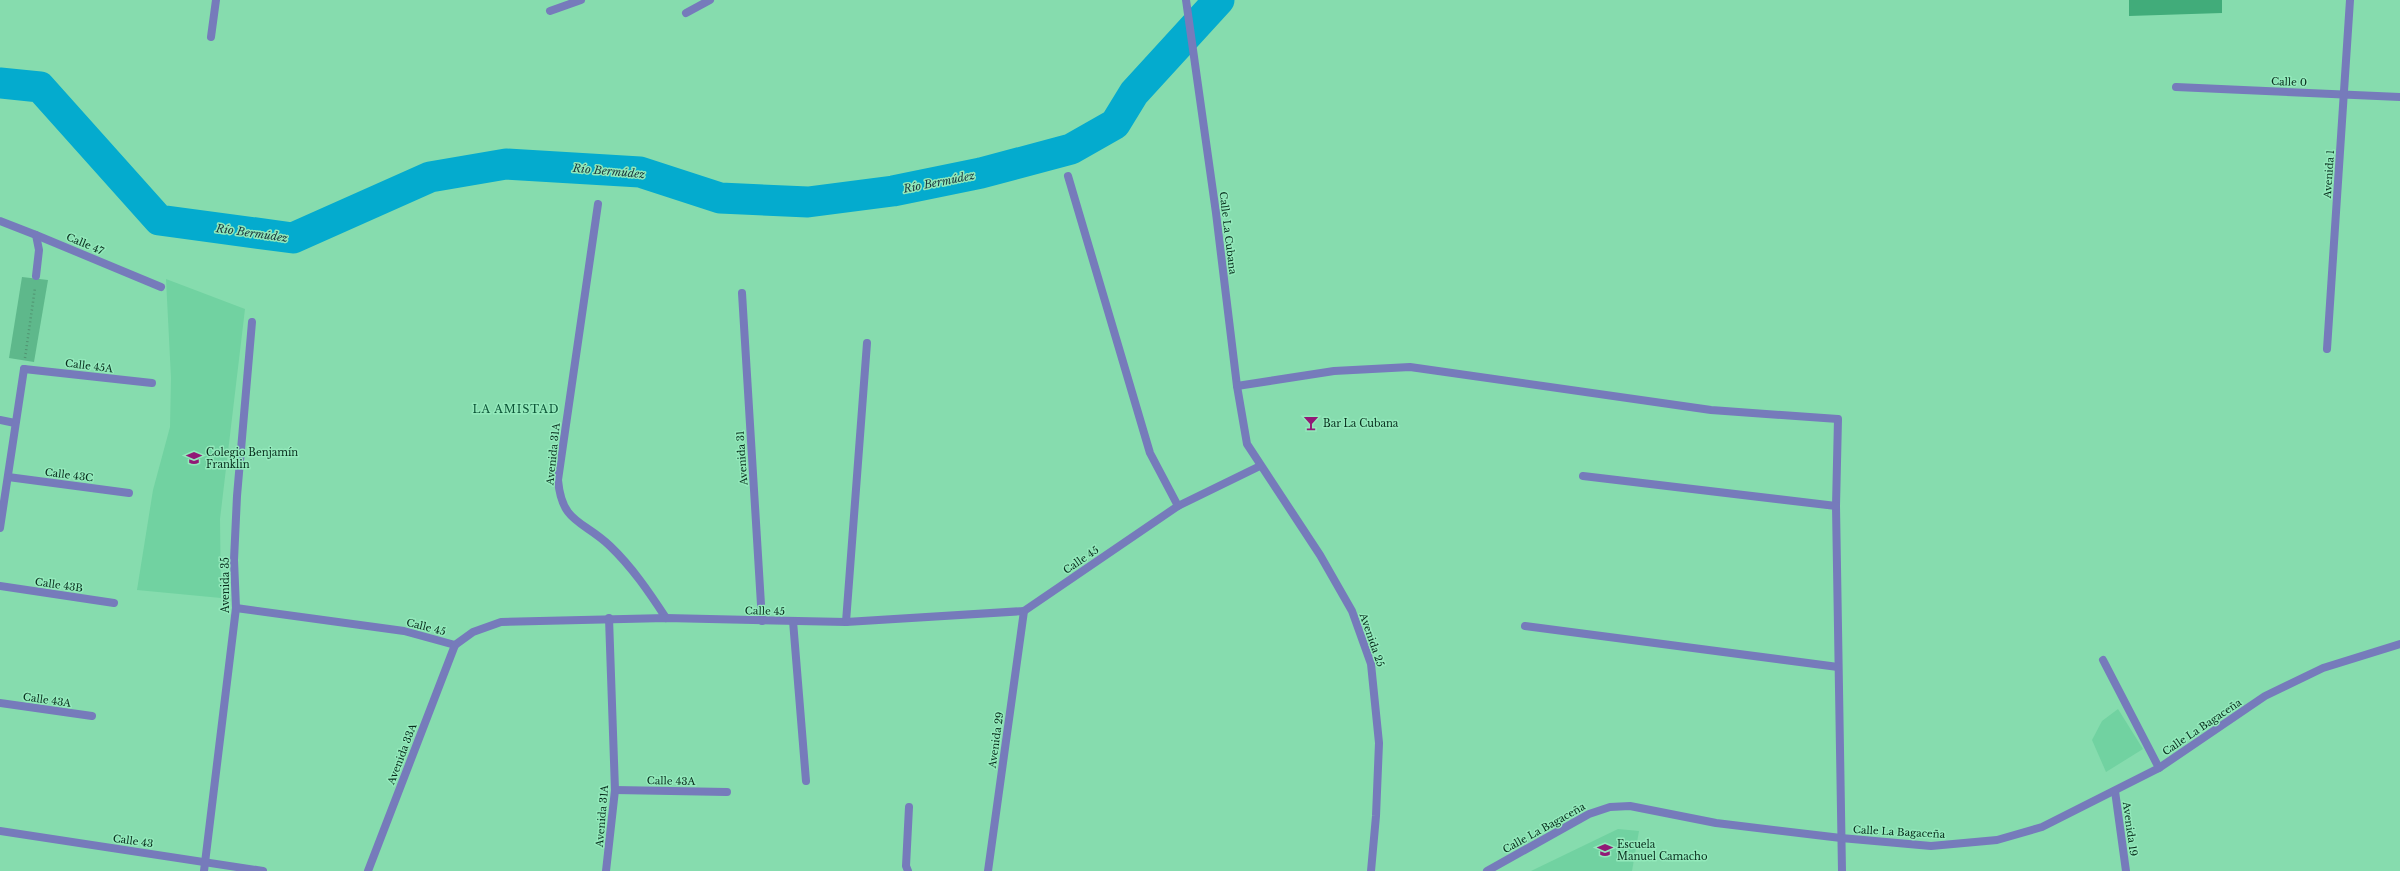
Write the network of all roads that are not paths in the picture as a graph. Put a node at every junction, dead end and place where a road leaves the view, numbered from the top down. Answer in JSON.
{"nodes":[{"id":1,"x":216,"y":0,"type":"edge"},
{"id":2,"x":581,"y":0,"type":"edge"},
{"id":3,"x":710,"y":0,"type":"edge"},
{"id":4,"x":1186,"y":0,"type":"edge"},
{"id":5,"x":2350,"y":0,"type":"edge"},
{"id":6,"x":550,"y":11,"type":"dead end"},
{"id":7,"x":686,"y":13,"type":"dead end"},
{"id":8,"x":210,"y":37,"type":"dead end"},
{"id":9,"x":2176,"y":87,"type":"dead end"},
{"id":10,"x":2344,"y":94,"type":"junction"},
{"id":11,"x":2400,"y":97,"type":"edge"},
{"id":12,"x":1068,"y":176,"type":"dead end"},
{"id":13,"x":598,"y":204,"type":"dead end"},
{"id":14,"x":0,"y":221,"type":"edge"},
{"id":15,"x":36,"y":235,"type":"junction"},
{"id":16,"x":36,"y":276,"type":"road end"},
{"id":17,"x":161,"y":286,"type":"dead end"},
{"id":18,"x":742,"y":293,"type":"dead end"},
{"id":19,"x":252,"y":322,"type":"dead end"},
{"id":20,"x":867,"y":343,"type":"dead end"},
{"id":21,"x":2328,"y":349,"type":"dead end"},
{"id":22,"x":152,"y":383,"type":"dead end"},
{"id":23,"x":1237,"y":386,"type":"junction"},
{"id":24,"x":0,"y":420,"type":"edge"},
{"id":25,"x":15,"y":423,"type":"junction"},
{"id":26,"x":1260,"y":466,"type":"junction"},
{"id":27,"x":1583,"y":476,"type":"dead end"},
{"id":28,"x":8,"y":477,"type":"junction"},
{"id":29,"x":129,"y":493,"type":"dead end"},
{"id":30,"x":1178,"y":506,"type":"junction"},
{"id":31,"x":1836,"y":506,"type":"junction"},
{"id":32,"x":0,"y":528,"type":"edge"},
{"id":33,"x":0,"y":586,"type":"edge"},
{"id":34,"x":114,"y":603,"type":"dead end"},
{"id":35,"x":236,"y":608,"type":"junction"},
{"id":36,"x":1024,"y":611,"type":"junction"},
{"id":37,"x":609,"y":618,"type":"junction"},
{"id":38,"x":666,"y":618,"type":"junction"},
{"id":39,"x":762,"y":621,"type":"junction"},
{"id":40,"x":793,"y":621,"type":"junction"},
{"id":41,"x":846,"y":622,"type":"junction"},
{"id":42,"x":1525,"y":626,"type":"dead end"},
{"id":43,"x":2400,"y":644,"type":"edge"},
{"id":44,"x":455,"y":645,"type":"junction"},
{"id":45,"x":2103,"y":660,"type":"dead end"},
{"id":46,"x":1838,"y":667,"type":"junction"},
{"id":47,"x":0,"y":703,"type":"edge"},
{"id":48,"x":92,"y":716,"type":"dead end"},
{"id":49,"x":2160,"y":768,"type":"junction"},
{"id":50,"x":806,"y":781,"type":"dead end"},
{"id":51,"x":615,"y":790,"type":"junction"},
{"id":52,"x":2115,"y":791,"type":"junction"},
{"id":53,"x":727,"y":792,"type":"dead end"},
{"id":54,"x":910,"y":807,"type":"dead end"},
{"id":55,"x":0,"y":831,"type":"edge"},
{"id":56,"x":1841,"y":838,"type":"junction"},
{"id":57,"x":205,"y":861,"type":"junction"},
{"id":58,"x":204,"y":871,"type":"edge"},
{"id":59,"x":263,"y":871,"type":"edge"},
{"id":60,"x":368,"y":871,"type":"edge"},
{"id":61,"x":606,"y":871,"type":"edge"},
{"id":62,"x":908,"y":871,"type":"edge"},
{"id":63,"x":988,"y":871,"type":"edge"},
{"id":64,"x":1370,"y":871,"type":"edge"},
{"id":65,"x":1487,"y":871,"type":"edge"},
{"id":66,"x":1842,"y":871,"type":"edge"},
{"id":67,"x":2126,"y":871,"type":"edge"}],
"edges":[{"from":1,"to":8,"type":"street"},
{"from":2,"to":6,"type":"street"},
{"from":3,"to":7,"type":"street"},
{"from":4,"to":23,"type":"street","name":"Calle La Cubana"},
{"from":5,"to":10,"type":"street","name":"Avenida 1"},
{"from":9,"to":10,"type":"street","name":"Calle 0"},
{"from":10,"to":11,"type":"street","name":"Calle 0"},
{"from":10,"to":21,"type":"street","name":"Avenida 1"},
{"from":12,"to":30,"type":"street"},
{"from":13,"to":38,"type":"street","name":"Avenida 31A"},
{"from":14,"to":15,"type":"street","name":"Calle 47"},
{"from":15,"to":16,"type":"street"},
{"from":15,"to":17,"type":"street","name":"Calle 47"},
{"from":18,"to":39,"type":"street","name":"Avenida 31"},
{"from":19,"to":35,"type":"street","name":"Avenida 35"},
{"from":20,"to":41,"type":"street"},
{"from":22,"to":25,"type":"street","name":"Calle 45A"},
{"from":23,"to":26,"type":"street","name":"Calle La Cubana"},
{"from":23,"to":31,"type":"street"},
{"from":24,"to":25,"type":"street"},
{"from":25,"to":28,"type":"street"},
{"from":26,"to":30,"type":"street","name":"Calle 45"},
{"from":26,"to":64,"type":"street","name":"Avenida 25"},
{"from":27,"to":31,"type":"street"},
{"from":28,"to":29,"type":"street","name":"Calle 43C"},
{"from":28,"to":32,"type":"street"},
{"from":30,"to":36,"type":"street","name":"Calle 45"},
{"from":31,"to":46,"type":"street"},
{"from":33,"to":34,"type":"street","name":"Calle 43B"},
{"from":35,"to":44,"type":"street","name":"Calle 45"},
{"from":35,"to":57,"type":"street","name":"Avenida 35"},
{"from":36,"to":41,"type":"street","name":"Calle 45"},
{"from":36,"to":63,"type":"street","name":"Avenida 29"},
{"from":37,"to":38,"type":"street","name":"Calle 45"},
{"from":37,"to":44,"type":"street","name":"Calle 45"},
{"from":37,"to":51,"type":"street","name":"Avenida 31A"},
{"from":38,"to":39,"type":"street","name":"Calle 45"},
{"from":39,"to":40,"type":"street","name":"Calle 45"},
{"from":40,"to":41,"type":"street","name":"Calle 45"},
{"from":40,"to":50,"type":"street"},
{"from":42,"to":46,"type":"street"},
{"from":43,"to":49,"type":"street","name":"Calle La Bagaceña"},
{"from":44,"to":60,"type":"street","name":"Avenida 33A"},
{"from":45,"to":49,"type":"street"},
{"from":46,"to":56,"type":"street"},
{"from":47,"to":48,"type":"street","name":"Calle 43A"},
{"from":49,"to":52,"type":"street","name":"Calle La Bagaceña"},
{"from":51,"to":53,"type":"street","name":"Calle 43A"},
{"from":51,"to":61,"type":"street","name":"Avenida 31A"},
{"from":52,"to":56,"type":"street","name":"Calle La Bagaceña"},
{"from":52,"to":67,"type":"street","name":"Avenida 19"},
{"from":54,"to":62,"type":"street"},
{"from":55,"to":57,"type":"street","name":"Calle 43"},
{"from":56,"to":65,"type":"street","name":"Calle La Bagaceña"},
{"from":56,"to":66,"type":"street"},
{"from":57,"to":58,"type":"street","name":"Avenida 35"},
{"from":57,"to":59,"type":"street","name":"Calle 43"}]}
